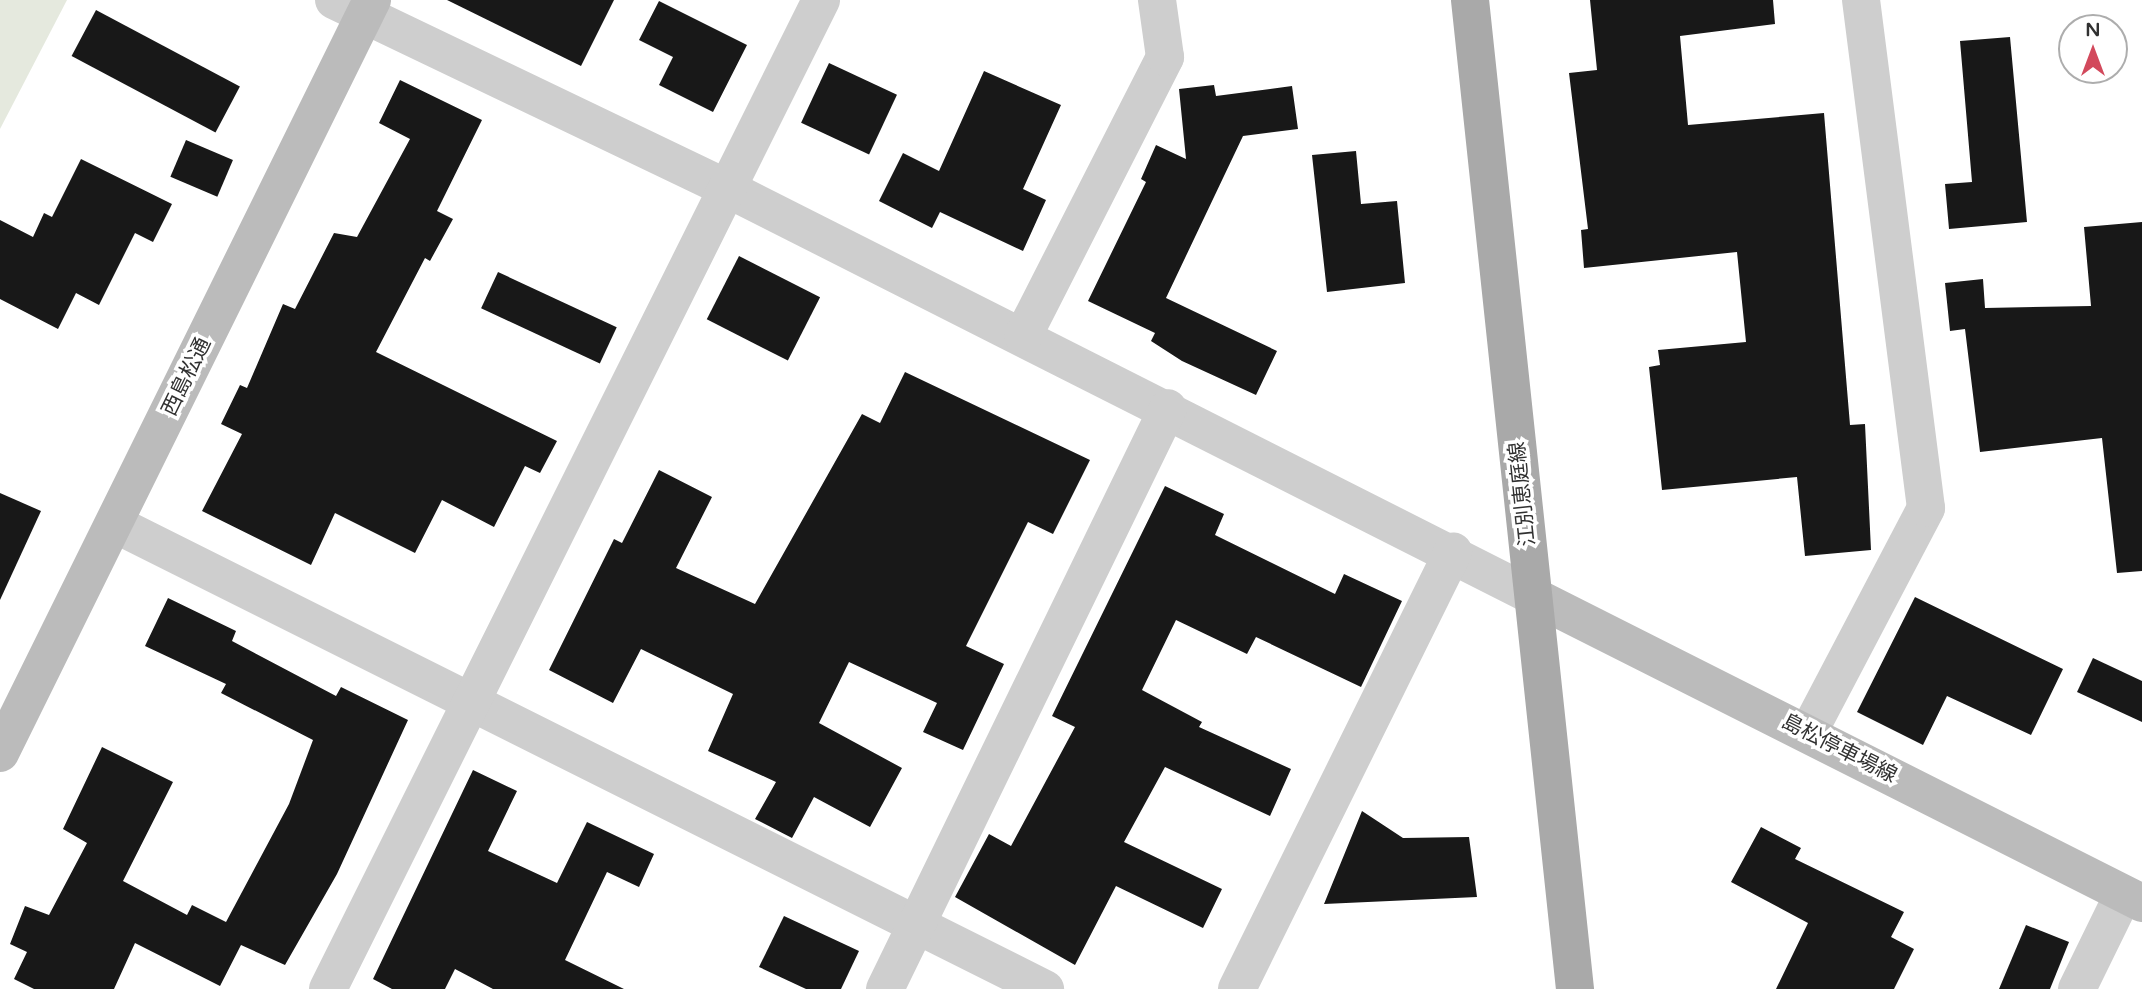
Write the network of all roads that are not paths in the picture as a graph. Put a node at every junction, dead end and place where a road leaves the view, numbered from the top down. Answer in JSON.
{"nodes":[{"id":1,"x":821,"y":0,"type":"edge"},
{"id":2,"x":1157,"y":0,"type":"edge"},
{"id":3,"x":1470,"y":0,"type":"edge"},
{"id":4,"x":1861,"y":0,"type":"edge"},
{"id":5,"x":357,"y":5,"type":"edge"},
{"id":6,"x":728,"y":189,"type":"junction"},
{"id":7,"x":1023,"y":336,"type":"junction"},
{"id":8,"x":1168,"y":408,"type":"junction"},
{"id":9,"x":115,"y":524,"type":"junction"},
{"id":10,"x":1453,"y":551,"type":"junction"},
{"id":11,"x":1535,"y":597,"type":"junction"},
{"id":12,"x":468,"y":698,"type":"junction"},
{"id":13,"x":1808,"y":733,"type":"junction"},
{"id":14,"x":0,"y":752,"type":"edge"},
{"id":15,"x":2133,"y":899,"type":"edge"},
{"id":16,"x":916,"y":925,"type":"junction"},
{"id":17,"x":328,"y":989,"type":"edge"},
{"id":18,"x":885,"y":989,"type":"edge"},
{"id":19,"x":1045,"y":989,"type":"edge"},
{"id":20,"x":1237,"y":989,"type":"edge"},
{"id":21,"x":1574,"y":989,"type":"edge"},
{"id":22,"x":2077,"y":989,"type":"edge"}],
"edges":[{"from":1,"to":6,"type":"street"},
{"from":2,"to":7,"type":"street"},
{"from":3,"to":11,"type":"main road","name":"江別恵庭線"},
{"from":4,"to":13,"type":"street"},
{"from":5,"to":6,"type":"street"},
{"from":5,"to":9,"type":"street","name":"西島松通"},
{"from":6,"to":7,"type":"street"},
{"from":6,"to":12,"type":"street"},
{"from":7,"to":8,"type":"street"},
{"from":8,"to":10,"type":"street"},
{"from":8,"to":16,"type":"street"},
{"from":9,"to":12,"type":"street"},
{"from":9,"to":14,"type":"street","name":"西島松通"},
{"from":10,"to":11,"type":"street"},
{"from":10,"to":20,"type":"street"},
{"from":11,"to":13,"type":"street","name":"島松停車場線"},
{"from":11,"to":21,"type":"main road","name":"江別恵庭線"},
{"from":12,"to":16,"type":"street"},
{"from":12,"to":17,"type":"street"},
{"from":13,"to":15,"type":"street","name":"島松停車場線"},
{"from":15,"to":22,"type":"street"},
{"from":16,"to":18,"type":"street"},
{"from":16,"to":19,"type":"street"}]}
